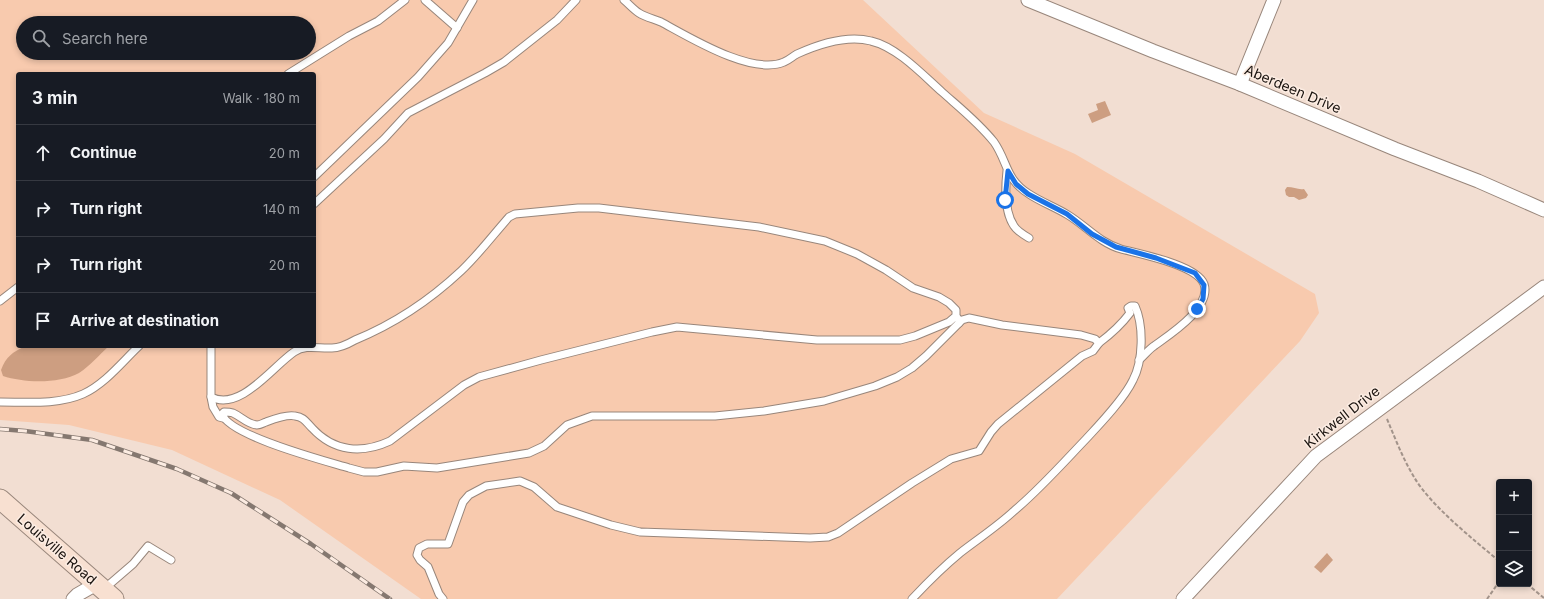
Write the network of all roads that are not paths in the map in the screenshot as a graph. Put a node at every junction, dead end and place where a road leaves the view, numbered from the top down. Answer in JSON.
{"nodes":[{"id":1,"x":405,"y":0,"type":"edge"},
{"id":2,"x":425,"y":0,"type":"edge"},
{"id":3,"x":473,"y":0,"type":"edge"},
{"id":4,"x":576,"y":0,"type":"edge"},
{"id":5,"x":624,"y":0,"type":"edge"},
{"id":6,"x":1028,"y":0,"type":"edge"},
{"id":7,"x":1274,"y":0,"type":"edge"},
{"id":8,"x":457,"y":28,"type":"junction"},
{"id":9,"x":316,"y":57,"type":"edge"},
{"id":10,"x":311,"y":60,"type":"edge"},
{"id":11,"x":291,"y":72,"type":"edge"},
{"id":12,"x":1240,"y":84,"type":"junction"},
{"id":13,"x":1008,"y":171,"type":"junction"},
{"id":14,"x":316,"y":175,"type":"edge"},
{"id":15,"x":316,"y":202,"type":"edge"},
{"id":16,"x":1544,"y":210,"type":"edge"},
{"id":17,"x":1029,"y":238,"type":"dead end"},
{"id":18,"x":1544,"y":287,"type":"edge"},
{"id":19,"x":16,"y":289,"type":"edge"},
{"id":20,"x":0,"y":301,"type":"edge"},
{"id":21,"x":957,"y":320,"type":"junction"},
{"id":22,"x":1099,"y":343,"type":"junction"},
{"id":23,"x":316,"y":347,"type":"edge"},
{"id":24,"x":137,"y":348,"type":"edge"},
{"id":25,"x":211,"y":348,"type":"edge"},
{"id":26,"x":306,"y":348,"type":"edge"},
{"id":27,"x":1139,"y":360,"type":"junction"},
{"id":28,"x":211,"y":397,"type":"junction"},
{"id":29,"x":0,"y":402,"type":"edge"},
{"id":30,"x":223,"y":418,"type":"junction"},
{"id":31,"x":0,"y":499,"type":"edge"},
{"id":32,"x":171,"y":560,"type":"dead end"},
{"id":33,"x":102,"y":593,"type":"edge"},
{"id":34,"x":73,"y":599,"type":"edge"},
{"id":35,"x":443,"y":599,"type":"edge"},
{"id":36,"x":912,"y":599,"type":"edge"},
{"id":37,"x":1183,"y":599,"type":"edge"}],
"edges":[{"from":1,"to":9,"type":"lane"},
{"from":2,"to":8,"type":"lane"},
{"from":3,"to":8,"type":"lane"},
{"from":4,"to":15,"type":"lane"},
{"from":5,"to":13,"type":"lane"},
{"from":6,"to":12,"type":"street","name":"Aberdeen Drive"},
{"from":7,"to":12,"type":"street"},
{"from":8,"to":14,"type":"lane"},
{"from":10,"to":11,"type":"lane"},
{"from":12,"to":16,"type":"street","name":"Aberdeen Drive"},
{"from":13,"to":17,"type":"lane"},
{"from":13,"to":27,"type":"lane"},
{"from":18,"to":37,"type":"street","name":"Kirkwell Drive"},
{"from":19,"to":20,"type":"lane"},
{"from":21,"to":22,"type":"lane"},
{"from":21,"to":23,"type":"lane"},
{"from":21,"to":30,"type":"lane"},
{"from":21,"to":30,"type":"lane"},
{"from":22,"to":27,"type":"lane"},
{"from":22,"to":35,"type":"lane"},
{"from":24,"to":29,"type":"lane"},
{"from":25,"to":28,"type":"lane"},
{"from":26,"to":28,"type":"lane"},
{"from":27,"to":36,"type":"lane"},
{"from":28,"to":30,"type":"lane"},
{"from":31,"to":33,"type":"main road","name":"Louisville Road"},
{"from":32,"to":33,"type":"lane"},
{"from":33,"to":34,"type":"street"}]}
